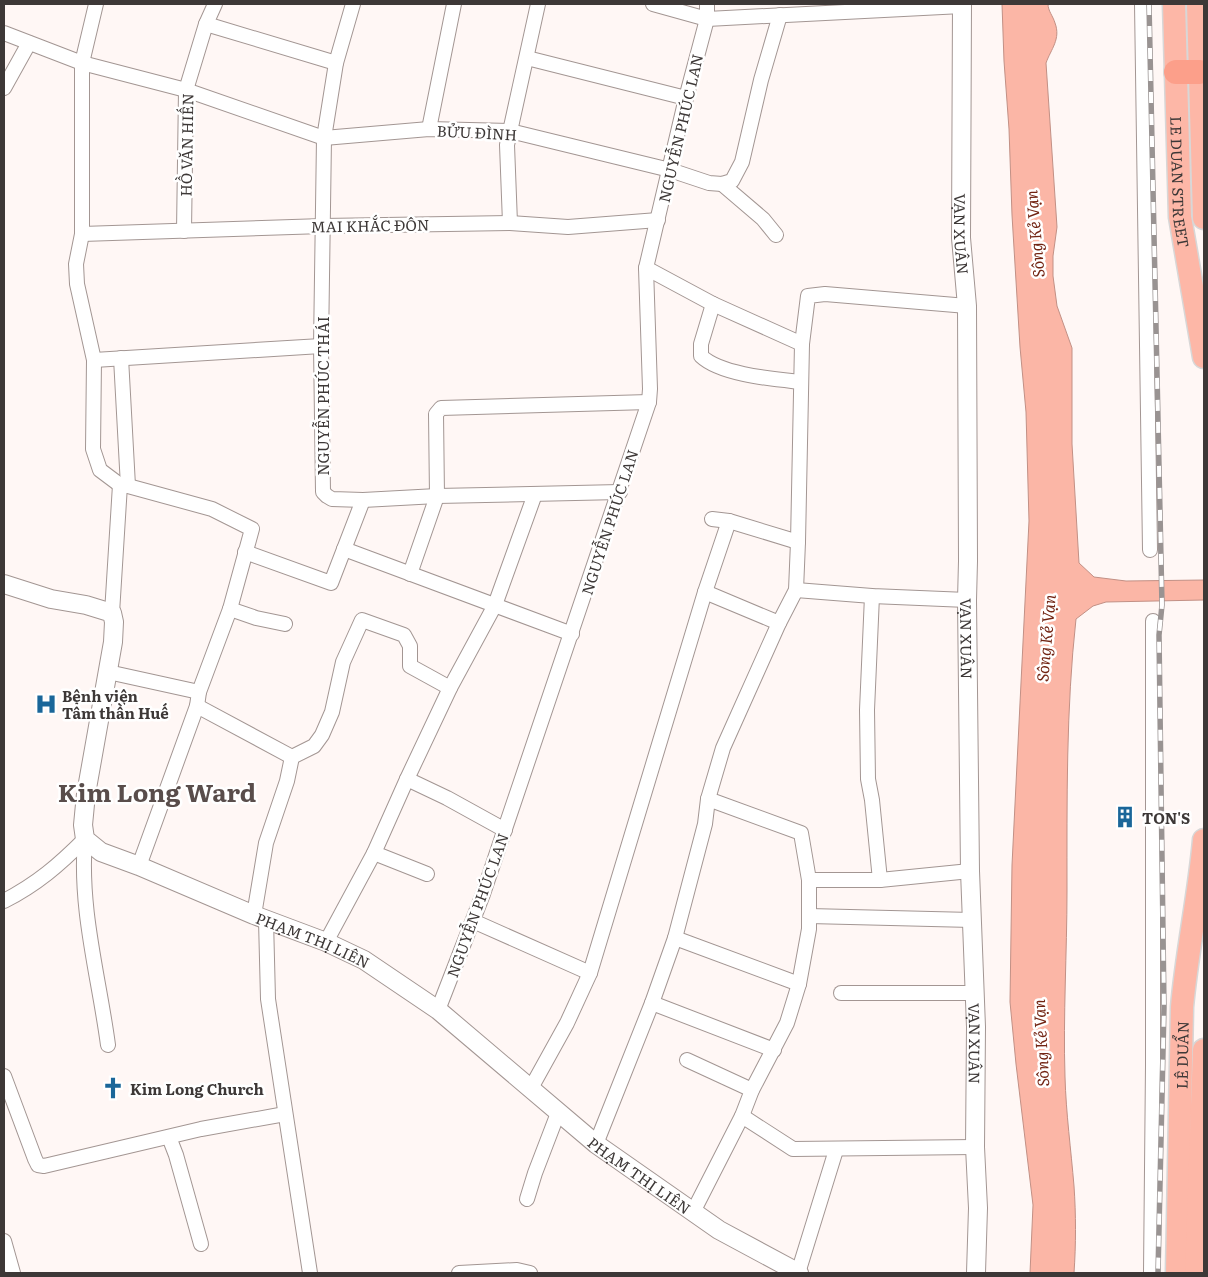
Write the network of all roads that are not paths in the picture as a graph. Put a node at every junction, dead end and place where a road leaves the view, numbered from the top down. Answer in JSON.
{"nodes":[{"id":1,"x":96,"y":4,"type":"edge"},
{"id":2,"x":353,"y":4,"type":"edge"},
{"id":3,"x":454,"y":4,"type":"edge"},
{"id":4,"x":538,"y":4,"type":"edge"},
{"id":5,"x":658,"y":4,"type":"edge"},
{"id":6,"x":707,"y":4,"type":"edge"},
{"id":7,"x":1142,"y":4,"type":"edge"},
{"id":8,"x":1174,"y":4,"type":"edge"},
{"id":9,"x":1198,"y":4,"type":"edge"},
{"id":10,"x":210,"y":5,"type":"edge"},
{"id":11,"x":962,"y":5,"type":"edge"},
{"id":12,"x":780,"y":14,"type":"junction"},
{"id":13,"x":706,"y":19,"type":"junction"},
{"id":14,"x":206,"y":24,"type":"junction"},
{"id":15,"x":4,"y":34,"type":"edge"},
{"id":16,"x":29,"y":43,"type":"junction"},
{"id":17,"x":527,"y":58,"type":"junction"},
{"id":18,"x":82,"y":63,"type":"junction"},
{"id":19,"x":336,"y":63,"type":"junction"},
{"id":20,"x":1176,"y":72,"type":"junction"},
{"id":21,"x":1200,"y":72,"type":"junction"},
{"id":22,"x":4,"y":88,"type":"edge"},
{"id":23,"x":186,"y":90,"type":"junction"},
{"id":24,"x":686,"y":98,"type":"junction"},
{"id":25,"x":429,"y":129,"type":"junction"},
{"id":26,"x":510,"y":131,"type":"junction"},
{"id":27,"x":324,"y":138,"type":"junction"},
{"id":28,"x":670,"y":170,"type":"junction"},
{"id":29,"x":722,"y":184,"type":"junction"},
{"id":30,"x":1204,"y":218,"type":"edge"},
{"id":31,"x":658,"y":220,"type":"junction"},
{"id":32,"x":510,"y":223,"type":"junction"},
{"id":33,"x":323,"y":226,"type":"junction"},
{"id":34,"x":184,"y":231,"type":"junction"},
{"id":35,"x":82,"y":234,"type":"junction"},
{"id":36,"x":776,"y":235,"type":"dead end"},
{"id":37,"x":646,"y":268,"type":"junction"},
{"id":38,"x":713,"y":304,"type":"junction"},
{"id":39,"x":966,"y":306,"type":"junction"},
{"id":40,"x":802,"y":344,"type":"junction"},
{"id":41,"x":321,"y":346,"type":"junction"},
{"id":42,"x":1204,"y":357,"type":"edge"},
{"id":43,"x":121,"y":358,"type":"junction"},
{"id":44,"x":94,"y":360,"type":"junction"},
{"id":45,"x":801,"y":382,"type":"junction"},
{"id":46,"x":649,"y":402,"type":"junction"},
{"id":47,"x":124,"y":486,"type":"junction"},
{"id":48,"x":620,"y":492,"type":"junction"},
{"id":49,"x":535,"y":494,"type":"junction"},
{"id":50,"x":437,"y":496,"type":"junction"},
{"id":51,"x":363,"y":500,"type":"junction"},
{"id":52,"x":712,"y":519,"type":"dead end"},
{"id":53,"x":729,"y":521,"type":"junction"},
{"id":54,"x":798,"y":542,"type":"junction"},
{"id":55,"x":344,"y":550,"type":"junction"},
{"id":56,"x":1150,"y":550,"type":"dead end"},
{"id":57,"x":245,"y":552,"type":"junction"},
{"id":58,"x":410,"y":574,"type":"junction"},
{"id":59,"x":4,"y":584,"type":"edge"},
{"id":60,"x":796,"y":590,"type":"junction"},
{"id":61,"x":705,"y":592,"type":"junction"},
{"id":62,"x":872,"y":596,"type":"junction"},
{"id":63,"x":967,"y":600,"type":"junction"},
{"id":64,"x":495,"y":606,"type":"junction"},
{"id":65,"x":230,"y":609,"type":"junction"},
{"id":66,"x":112,"y":613,"type":"junction"},
{"id":67,"x":1153,"y":621,"type":"dead end"},
{"id":68,"x":779,"y":623,"type":"junction"},
{"id":69,"x":285,"y":624,"type":"dead end"},
{"id":70,"x":572,"y":634,"type":"junction"},
{"id":71,"x":108,"y":672,"type":"junction"},
{"id":72,"x":450,"y":688,"type":"junction"},
{"id":73,"x":198,"y":699,"type":"junction"},
{"id":74,"x":292,"y":757,"type":"junction"},
{"id":75,"x":407,"y":779,"type":"junction"},
{"id":76,"x":708,"y":798,"type":"junction"},
{"id":77,"x":505,"y":830,"type":"junction"},
{"id":78,"x":85,"y":839,"type":"junction"},
{"id":79,"x":1204,"y":840,"type":"edge"},
{"id":80,"x":374,"y":853,"type":"junction"},
{"id":81,"x":139,"y":866,"type":"junction"},
{"id":82,"x":970,"y":871,"type":"junction"},
{"id":83,"x":427,"y":874,"type":"dead end"},
{"id":84,"x":809,"y":880,"type":"junction"},
{"id":85,"x":880,"y":880,"type":"junction"},
{"id":86,"x":4,"y":901,"type":"edge"},
{"id":87,"x":809,"y":916,"type":"junction"},
{"id":88,"x":260,"y":917,"type":"junction"},
{"id":89,"x":972,"y":920,"type":"junction"},
{"id":90,"x":473,"y":921,"type":"junction"},
{"id":91,"x":675,"y":938,"type":"junction"},
{"id":92,"x":326,"y":942,"type":"junction"},
{"id":93,"x":590,"y":973,"type":"junction"},
{"id":94,"x":1195,"y":976,"type":"edge"},
{"id":95,"x":799,"y":984,"type":"junction"},
{"id":96,"x":841,"y":993,"type":"dead end"},
{"id":97,"x":975,"y":994,"type":"junction"},
{"id":98,"x":652,"y":1003,"type":"junction"},
{"id":99,"x":438,"y":1010,"type":"junction"},
{"id":100,"x":108,"y":1045,"type":"dead end"},
{"id":101,"x":774,"y":1050,"type":"junction"},
{"id":102,"x":1204,"y":1050,"type":"edge"},
{"id":103,"x":687,"y":1060,"type":"dead end"},
{"id":104,"x":4,"y":1076,"type":"edge"},
{"id":105,"x":531,"y":1088,"type":"junction"},
{"id":106,"x":752,"y":1090,"type":"junction"},
{"id":107,"x":558,"y":1113,"type":"junction"},
{"id":108,"x":285,"y":1114,"type":"junction"},
{"id":109,"x":742,"y":1116,"type":"junction"},
{"id":110,"x":169,"y":1137,"type":"junction"},
{"id":111,"x":596,"y":1144,"type":"junction"},
{"id":112,"x":975,"y":1147,"type":"junction"},
{"id":113,"x":836,"y":1150,"type":"junction"},
{"id":114,"x":527,"y":1199,"type":"dead end"},
{"id":115,"x":693,"y":1212,"type":"junction"},
{"id":116,"x":4,"y":1241,"type":"edge"},
{"id":117,"x":201,"y":1244,"type":"dead end"},
{"id":118,"x":13,"y":1273,"type":"edge"},
{"id":119,"x":310,"y":1273,"type":"edge"},
{"id":120,"x":459,"y":1273,"type":"edge"},
{"id":121,"x":530,"y":1273,"type":"edge"},
{"id":122,"x":798,"y":1273,"type":"edge"},
{"id":123,"x":976,"y":1273,"type":"edge"},
{"id":124,"x":1150,"y":1273,"type":"edge"},
{"id":125,"x":1177,"y":1273,"type":"edge"},
{"id":126,"x":1196,"y":1273,"type":"edge"}],
"edges":[{"from":1,"to":18,"type":"street"},
{"from":2,"to":19,"type":"street","name":"NGUYỄN PHÚC THÁI"},
{"from":3,"to":25,"type":"street"},
{"from":4,"to":17,"type":"street"},
{"from":5,"to":13,"type":"street"},
{"from":6,"to":13,"type":"street","name":"NGUYỄN PHÚC LAN"},
{"from":7,"to":56,"type":"street"},
{"from":8,"to":20,"type":"main road","name":"LE DUAN STREET"},
{"from":9,"to":21,"type":"main road"},
{"from":10,"to":14,"type":"street","name":"HỒ VĂN HIẾN"},
{"from":11,"to":12,"type":"street"},
{"from":11,"to":39,"type":"street","name":"VẠN XUÂN"},
{"from":12,"to":13,"type":"street"},
{"from":12,"to":29,"type":"street"},
{"from":13,"to":24,"type":"street","name":"NGUYỄN PHÚC LAN"},
{"from":14,"to":19,"type":"street"},
{"from":14,"to":23,"type":"street","name":"HỒ VĂN HIẾN"},
{"from":15,"to":16,"type":"street","name":"BỬU ĐÌNH"},
{"from":16,"to":18,"type":"street","name":"BỬU ĐÌNH"},
{"from":16,"to":22,"type":"street"},
{"from":17,"to":24,"type":"street"},
{"from":17,"to":26,"type":"street"},
{"from":18,"to":23,"type":"street","name":"BỬU ĐÌNH"},
{"from":18,"to":35,"type":"street"},
{"from":19,"to":27,"type":"street","name":"NGUYỄN PHÚC THÁI"},
{"from":20,"to":21,"type":"highway"},
{"from":20,"to":42,"type":"main road","name":"LE DUAN STREET"},
{"from":21,"to":30,"type":"main road"},
{"from":23,"to":27,"type":"street","name":"BỬU ĐÌNH"},
{"from":23,"to":34,"type":"street","name":"HỒ VĂN HIẾN"},
{"from":24,"to":28,"type":"street","name":"NGUYỄN PHÚC LAN"},
{"from":25,"to":26,"type":"street","name":"BỬU ĐÌNH"},
{"from":25,"to":27,"type":"street","name":"BỬU ĐÌNH"},
{"from":26,"to":28,"type":"street","name":"BỬU ĐÌNH"},
{"from":26,"to":32,"type":"street"},
{"from":27,"to":33,"type":"street","name":"NGUYỄN PHÚC THÁI"},
{"from":28,"to":29,"type":"street","name":"BỬU ĐÌNH"},
{"from":28,"to":31,"type":"street","name":"NGUYỄN PHÚC LAN"},
{"from":29,"to":36,"type":"street"},
{"from":31,"to":32,"type":"street","name":"MAI KHẮC ĐÔN"},
{"from":31,"to":37,"type":"street","name":"NGUYỄN PHÚC LAN"},
{"from":32,"to":33,"type":"street","name":"MAI KHẮC ĐÔN"},
{"from":33,"to":34,"type":"street","name":"MAI KHẮC ĐÔN"},
{"from":33,"to":41,"type":"street","name":"NGUYỄN PHÚC THÁI"},
{"from":34,"to":35,"type":"street","name":"MAI KHẮC ĐÔN"},
{"from":35,"to":44,"type":"street"},
{"from":37,"to":38,"type":"street"},
{"from":37,"to":46,"type":"street","name":"NGUYỄN PHÚC LAN"},
{"from":38,"to":40,"type":"street"},
{"from":38,"to":45,"type":"street"},
{"from":39,"to":40,"type":"street"},
{"from":39,"to":63,"type":"street","name":"VẠN XUÂN"},
{"from":40,"to":45,"type":"street"},
{"from":41,"to":43,"type":"street"},
{"from":41,"to":51,"type":"street","name":"NGUYỄN PHÚC THÁI"},
{"from":43,"to":44,"type":"street"},
{"from":43,"to":47,"type":"street"},
{"from":44,"to":47,"type":"street"},
{"from":45,"to":54,"type":"street"},
{"from":46,"to":48,"type":"street","name":"NGUYỄN PHÚC LAN"},
{"from":46,"to":50,"type":"street"},
{"from":47,"to":57,"type":"street"},
{"from":47,"to":66,"type":"street"},
{"from":48,"to":49,"type":"street","name":"NGUYỄN PHÚC THÁI"},
{"from":48,"to":70,"type":"street","name":"NGUYỄN PHÚC LAN"},
{"from":49,"to":50,"type":"street","name":"NGUYỄN PHÚC THÁI"},
{"from":49,"to":64,"type":"street"},
{"from":50,"to":51,"type":"street","name":"NGUYỄN PHÚC THÁI"},
{"from":50,"to":58,"type":"street"},
{"from":51,"to":55,"type":"street"},
{"from":52,"to":53,"type":"street"},
{"from":53,"to":54,"type":"street"},
{"from":53,"to":61,"type":"street"},
{"from":54,"to":60,"type":"street"},
{"from":55,"to":57,"type":"street"},
{"from":55,"to":58,"type":"street"},
{"from":57,"to":65,"type":"street"},
{"from":58,"to":64,"type":"street"},
{"from":59,"to":66,"type":"street"},
{"from":60,"to":62,"type":"street"},
{"from":60,"to":68,"type":"street"},
{"from":61,"to":68,"type":"street"},
{"from":61,"to":93,"type":"street"},
{"from":62,"to":63,"type":"street"},
{"from":62,"to":85,"type":"street"},
{"from":63,"to":82,"type":"street","name":"VẠN XUÂN"},
{"from":64,"to":70,"type":"street"},
{"from":64,"to":72,"type":"street"},
{"from":65,"to":69,"type":"street"},
{"from":65,"to":73,"type":"street"},
{"from":66,"to":71,"type":"street"},
{"from":67,"to":124,"type":"street"},
{"from":68,"to":76,"type":"street"},
{"from":70,"to":77,"type":"street","name":"NGUYỄN PHÚC LAN"},
{"from":71,"to":73,"type":"street"},
{"from":71,"to":78,"type":"street"},
{"from":72,"to":74,"type":"street"},
{"from":72,"to":75,"type":"street"},
{"from":73,"to":74,"type":"street"},
{"from":73,"to":81,"type":"street"},
{"from":74,"to":88,"type":"street"},
{"from":75,"to":77,"type":"street"},
{"from":75,"to":80,"type":"street"},
{"from":76,"to":84,"type":"street"},
{"from":76,"to":91,"type":"street"},
{"from":77,"to":90,"type":"street","name":"NGUYỄN PHÚC LAN"},
{"from":78,"to":81,"type":"street","name":"PHẠM THỊ LIÊN"},
{"from":78,"to":86,"type":"street"},
{"from":78,"to":100,"type":"street"},
{"from":79,"to":94,"type":"main road","name":"LÊ DUẨN"},
{"from":80,"to":83,"type":"street"},
{"from":80,"to":92,"type":"street"},
{"from":81,"to":88,"type":"street","name":"PHẠM THỊ LIÊN"},
{"from":82,"to":85,"type":"street"},
{"from":82,"to":89,"type":"street","name":"VẠN XUÂN"},
{"from":84,"to":85,"type":"street"},
{"from":84,"to":87,"type":"street"},
{"from":87,"to":89,"type":"street"},
{"from":87,"to":95,"type":"street"},
{"from":88,"to":92,"type":"street","name":"PHẠM THỊ LIÊN"},
{"from":88,"to":108,"type":"street"},
{"from":89,"to":97,"type":"street","name":"VẠN XUÂN"},
{"from":90,"to":93,"type":"street"},
{"from":90,"to":99,"type":"street","name":"NGUYỄN PHÚC LAN"},
{"from":91,"to":95,"type":"street"},
{"from":91,"to":98,"type":"street"},
{"from":92,"to":99,"type":"street","name":"PHẠM THỊ LIÊN"},
{"from":93,"to":105,"type":"street"},
{"from":94,"to":125,"type":"main road","name":"LÊ DUẨN"},
{"from":95,"to":101,"type":"street"},
{"from":96,"to":97,"type":"street"},
{"from":97,"to":112,"type":"street","name":"VẠN XUÂN"},
{"from":98,"to":101,"type":"street"},
{"from":98,"to":111,"type":"street"},
{"from":99,"to":105,"type":"street","name":"PHẠM THỊ LIÊN"},
{"from":101,"to":106,"type":"street"},
{"from":102,"to":126,"type":"main road","name":"LÊ DUẨN"},
{"from":103,"to":106,"type":"street"},
{"from":104,"to":110,"type":"street"},
{"from":105,"to":107,"type":"street","name":"PHẠM THỊ LIÊN"},
{"from":106,"to":109,"type":"street"},
{"from":107,"to":111,"type":"street","name":"PHẠM THỊ LIÊN"},
{"from":107,"to":114,"type":"street"},
{"from":108,"to":110,"type":"street"},
{"from":108,"to":119,"type":"street"},
{"from":109,"to":113,"type":"street"},
{"from":109,"to":115,"type":"street"},
{"from":110,"to":117,"type":"street"},
{"from":111,"to":115,"type":"street","name":"PHẠM THỊ LIÊN"},
{"from":112,"to":113,"type":"street"},
{"from":112,"to":123,"type":"street","name":"VẠN XUÂN"},
{"from":113,"to":122,"type":"street"},
{"from":115,"to":122,"type":"street","name":"PHẠM THỊ LIÊN"},
{"from":116,"to":118,"type":"street"},
{"from":120,"to":121,"type":"street"}]}
